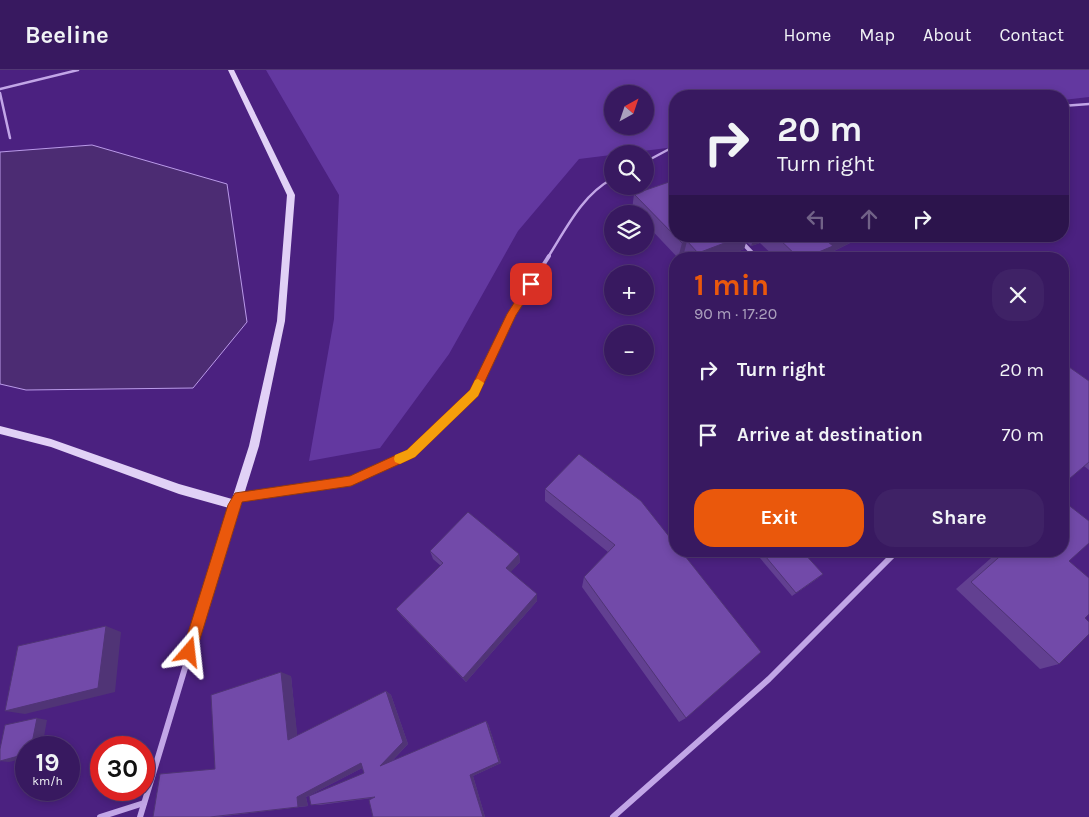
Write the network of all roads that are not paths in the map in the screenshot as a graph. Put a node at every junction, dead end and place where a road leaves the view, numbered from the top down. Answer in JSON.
{"nodes":[{"id":1,"x":78,"y":70,"type":"edge"},
{"id":2,"x":231,"y":70,"type":"edge"},
{"id":3,"x":0,"y":89,"type":"edge"},
{"id":4,"x":0,"y":93,"type":"edge"},
{"id":5,"x":1089,"y":104,"type":"edge"},
{"id":6,"x":1069,"y":105,"type":"edge"},
{"id":7,"x":10,"y":138,"type":"dead end"},
{"id":8,"x":669,"y":149,"type":"edge"},
{"id":9,"x":654,"y":157,"type":"edge"},
{"id":10,"x":604,"y":183,"type":"edge"},
{"id":11,"x":742,"y":242,"type":"edge"},
{"id":12,"x":751,"y":252,"type":"edge"},
{"id":13,"x":0,"y":430,"type":"edge"},
{"id":14,"x":236,"y":501,"type":"junction"},
{"id":15,"x":891,"y":557,"type":"edge"},
{"id":16,"x":216,"y":562,"type":"joint"},
{"id":17,"x":144,"y":803,"type":"junction"},
{"id":18,"x":100,"y":817,"type":"edge"},
{"id":19,"x":140,"y":817,"type":"edge"},
{"id":20,"x":613,"y":817,"type":"edge"}],
"edges":[{"from":1,"to":3,"type":"lane"},
{"from":2,"to":14,"type":"street"},
{"from":4,"to":7,"type":"lane"},
{"from":5,"to":6,"type":"lane"},
{"from":8,"to":9,"type":"lane"},
{"from":10,"to":14,"type":"lane"},
{"from":11,"to":12,"type":"street"},
{"from":13,"to":14,"type":"street"},
{"from":14,"to":16,"type":"street"},
{"from":15,"to":20,"type":"street"},
{"from":16,"to":17,"type":"street"},
{"from":17,"to":18,"type":"street"},
{"from":17,"to":19,"type":"street"}]}
